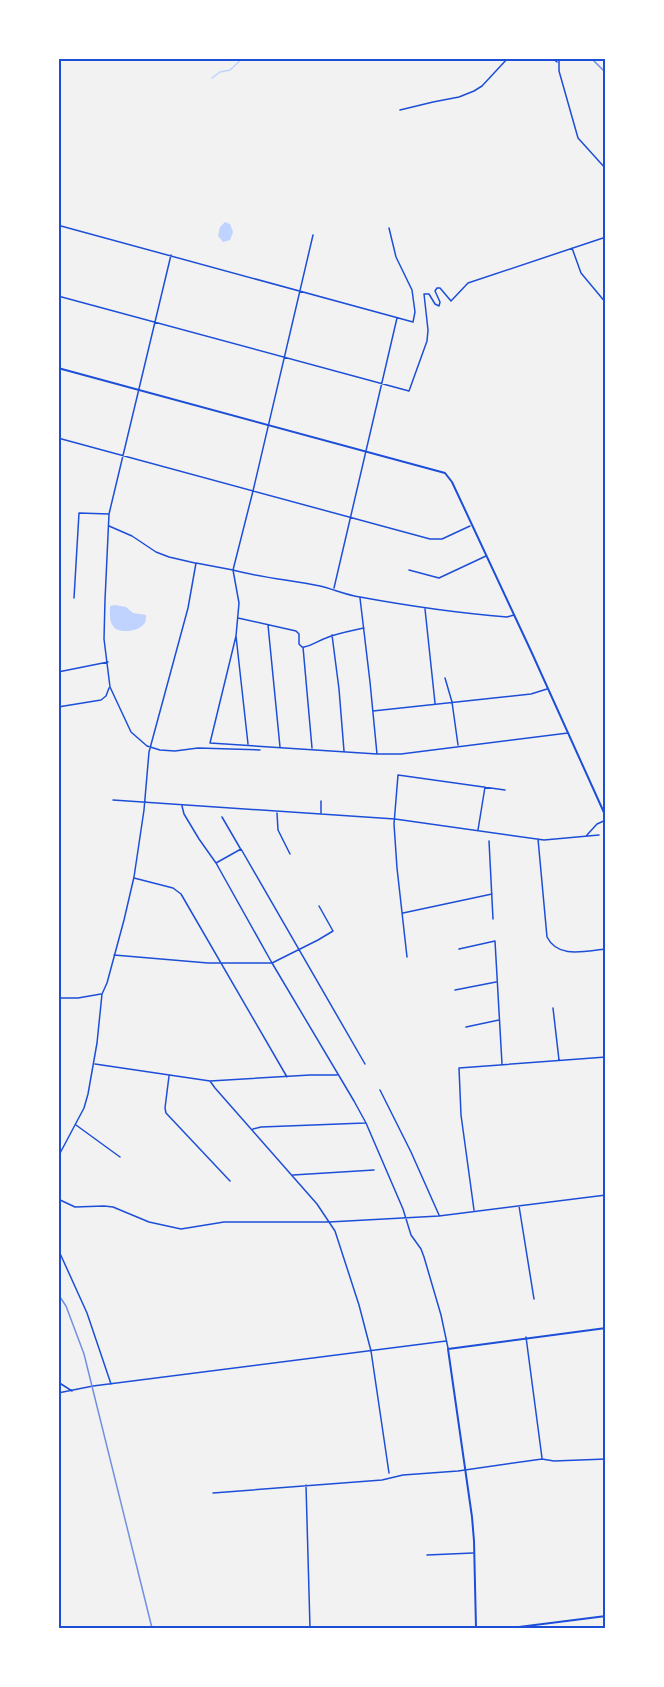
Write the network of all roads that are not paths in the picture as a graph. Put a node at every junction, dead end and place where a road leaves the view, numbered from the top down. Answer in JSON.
{"nodes":[{"id":1,"x":508,"y":58,"type":"edge"},
{"id":2,"x":552,"y":58,"type":"edge"},
{"id":3,"x":559,"y":60,"type":"edge"},
{"id":4,"x":400,"y":110,"type":"dead end"},
{"id":5,"x":606,"y":170,"type":"edge"},
{"id":6,"x":58,"y":221,"type":"edge"},
{"id":7,"x":60,"y":225,"type":"junction"},
{"id":8,"x":390,"y":228,"type":"dead end"},
{"id":9,"x":58,"y":235,"type":"edge"},
{"id":10,"x":313,"y":235,"type":"dead end"},
{"id":11,"x":606,"y":237,"type":"edge"},
{"id":12,"x":571,"y":247,"type":"junction"},
{"id":13,"x":171,"y":255,"type":"junction"},
{"id":14,"x":300,"y":292,"type":"junction"},
{"id":15,"x":58,"y":296,"type":"edge"},
{"id":16,"x":606,"y":296,"type":"edge"},
{"id":17,"x":602,"y":299,"type":"junction"},
{"id":18,"x":606,"y":303,"type":"edge"},
{"id":19,"x":397,"y":318,"type":"junction"},
{"id":20,"x":155,"y":322,"type":"junction"},
{"id":21,"x":284,"y":357,"type":"junction"},
{"id":22,"x":58,"y":368,"type":"edge"},
{"id":23,"x":382,"y":384,"type":"junction"},
{"id":24,"x":139,"y":389,"type":"junction"},
{"id":25,"x":268,"y":424,"type":"junction"},
{"id":26,"x":58,"y":438,"type":"edge"},
{"id":27,"x":367,"y":451,"type":"junction"},
{"id":28,"x":123,"y":455,"type":"junction"},
{"id":29,"x":253,"y":491,"type":"junction"},
{"id":30,"x":110,"y":514,"type":"junction"},
{"id":31,"x":351,"y":518,"type":"junction"},
{"id":32,"x":108,"y":525,"type":"junction"},
{"id":33,"x":472,"y":525,"type":"junction"},
{"id":34,"x":487,"y":556,"type":"junction"},
{"id":35,"x":196,"y":563,"type":"junction"},
{"id":36,"x":232,"y":570,"type":"junction"},
{"id":37,"x":409,"y":570,"type":"dead end"},
{"id":38,"x":333,"y":589,"type":"junction"},
{"id":39,"x":360,"y":597,"type":"junction"},
{"id":40,"x":74,"y":598,"type":"dead end"},
{"id":41,"x":425,"y":608,"type":"junction"},
{"id":42,"x":514,"y":615,"type":"junction"},
{"id":43,"x":238,"y":618,"type":"junction"},
{"id":44,"x":268,"y":625,"type":"junction"},
{"id":45,"x":364,"y":628,"type":"junction"},
{"id":46,"x":332,"y":635,"type":"junction"},
{"id":47,"x":236,"y":636,"type":"junction"},
{"id":48,"x":303,"y":647,"type":"junction"},
{"id":49,"x":108,"y":662,"type":"junction"},
{"id":50,"x":58,"y":672,"type":"edge"},
{"id":51,"x":445,"y":678,"type":"dead end"},
{"id":52,"x":110,"y":687,"type":"junction"},
{"id":53,"x":548,"y":689,"type":"junction"},
{"id":54,"x":452,"y":702,"type":"junction"},
{"id":55,"x":436,"y":704,"type":"junction"},
{"id":56,"x":58,"y":707,"type":"edge"},
{"id":57,"x":373,"y":711,"type":"junction"},
{"id":58,"x":567,"y":733,"type":"junction"},
{"id":59,"x":248,"y":746,"type":"junction"},
{"id":60,"x":458,"y":746,"type":"junction"},
{"id":61,"x":151,"y":747,"type":"junction"},
{"id":62,"x":280,"y":748,"type":"junction"},
{"id":63,"x":312,"y":749,"type":"junction"},
{"id":64,"x":260,"y":750,"type":"dead end"},
{"id":65,"x":344,"y":752,"type":"junction"},
{"id":66,"x":376,"y":754,"type":"junction"},
{"id":67,"x":484,"y":787,"type":"junction"},
{"id":68,"x":505,"y":790,"type":"dead end"},
{"id":69,"x":113,"y":800,"type":"dead end"},
{"id":70,"x":321,"y":801,"type":"dead end"},
{"id":71,"x":145,"y":803,"type":"junction"},
{"id":72,"x":182,"y":806,"type":"junction"},
{"id":73,"x":277,"y":812,"type":"junction"},
{"id":74,"x":321,"y":814,"type":"junction"},
{"id":75,"x":222,"y":817,"type":"dead end"},
{"id":76,"x":395,"y":819,"type":"junction"},
{"id":77,"x":606,"y":819,"type":"edge"},
{"id":78,"x":478,"y":831,"type":"junction"},
{"id":79,"x":598,"y":835,"type":"dead end"},
{"id":80,"x":586,"y":836,"type":"junction"},
{"id":81,"x":538,"y":839,"type":"junction"},
{"id":82,"x":489,"y":841,"type":"dead end"},
{"id":83,"x":241,"y":849,"type":"junction"},
{"id":84,"x":290,"y":854,"type":"dead end"},
{"id":85,"x":216,"y":863,"type":"junction"},
{"id":86,"x":134,"y":877,"type":"junction"},
{"id":87,"x":492,"y":894,"type":"junction"},
{"id":88,"x":319,"y":906,"type":"dead end"},
{"id":89,"x":402,"y":913,"type":"junction"},
{"id":90,"x":494,"y":919,"type":"dead end"},
{"id":91,"x":459,"y":949,"type":"dead end"},
{"id":92,"x":606,"y":949,"type":"edge"},
{"id":93,"x":299,"y":950,"type":"junction"},
{"id":94,"x":113,"y":955,"type":"junction"},
{"id":95,"x":407,"y":957,"type":"dead end"},
{"id":96,"x":221,"y":963,"type":"junction"},
{"id":97,"x":272,"y":963,"type":"junction"},
{"id":98,"x":497,"y":982,"type":"junction"},
{"id":99,"x":455,"y":990,"type":"dead end"},
{"id":100,"x":102,"y":994,"type":"junction"},
{"id":101,"x":58,"y":998,"type":"edge"},
{"id":102,"x":553,"y":1008,"type":"dead end"},
{"id":103,"x":500,"y":1020,"type":"junction"},
{"id":104,"x":466,"y":1027,"type":"dead end"},
{"id":105,"x":606,"y":1057,"type":"edge"},
{"id":106,"x":559,"y":1061,"type":"junction"},
{"id":107,"x":94,"y":1064,"type":"junction"},
{"id":108,"x":365,"y":1064,"type":"dead end"},
{"id":109,"x":502,"y":1064,"type":"junction"},
{"id":110,"x":169,"y":1075,"type":"junction"},
{"id":111,"x":339,"y":1075,"type":"junction"},
{"id":112,"x":287,"y":1077,"type":"junction"},
{"id":113,"x":210,"y":1081,"type":"junction"},
{"id":114,"x":380,"y":1090,"type":"dead end"},
{"id":115,"x":366,"y":1123,"type":"junction"},
{"id":116,"x":75,"y":1125,"type":"junction"},
{"id":117,"x":252,"y":1129,"type":"junction"},
{"id":118,"x":120,"y":1156,"type":"dead end"},
{"id":119,"x":58,"y":1157,"type":"edge"},
{"id":120,"x":374,"y":1170,"type":"dead end"},
{"id":121,"x":292,"y":1175,"type":"junction"},
{"id":122,"x":230,"y":1181,"type":"dead end"},
{"id":123,"x":606,"y":1195,"type":"edge"},
{"id":124,"x":58,"y":1199,"type":"edge"},
{"id":125,"x":519,"y":1205,"type":"junction"},
{"id":126,"x":474,"y":1212,"type":"junction"},
{"id":127,"x":439,"y":1216,"type":"junction"},
{"id":128,"x":406,"y":1218,"type":"junction"},
{"id":129,"x":329,"y":1222,"type":"junction"},
{"id":130,"x":58,"y":1249,"type":"edge"},
{"id":131,"x":534,"y":1299,"type":"dead end"},
{"id":132,"x":606,"y":1328,"type":"edge"},
{"id":133,"x":526,"y":1337,"type":"junction"},
{"id":134,"x":446,"y":1341,"type":"junction"},
{"id":135,"x":448,"y":1349,"type":"junction"},
{"id":136,"x":371,"y":1351,"type":"junction"},
{"id":137,"x":58,"y":1382,"type":"edge"},
{"id":138,"x":111,"y":1384,"type":"junction"},
{"id":139,"x":73,"y":1391,"type":"junction"},
{"id":140,"x":58,"y":1393,"type":"edge"},
{"id":141,"x":542,"y":1459,"type":"junction"},
{"id":142,"x":606,"y":1459,"type":"edge"},
{"id":143,"x":466,"y":1469,"type":"junction"},
{"id":144,"x":389,"y":1473,"type":"dead end"},
{"id":145,"x":306,"y":1485,"type":"junction"},
{"id":146,"x":213,"y":1493,"type":"dead end"},
{"id":147,"x":474,"y":1553,"type":"junction"},
{"id":148,"x":427,"y":1555,"type":"dead end"},
{"id":149,"x":606,"y":1616,"type":"edge"},
{"id":150,"x":559,"y":1622,"type":"junction"},
{"id":151,"x":560,"y":1627,"type":"edge"},
{"id":152,"x":310,"y":1629,"type":"edge"},
{"id":153,"x":476,"y":1629,"type":"edge"},
{"id":154,"x":511,"y":1629,"type":"edge"}],
"edges":[{"from":1,"to":4,"type":"street"},
{"from":2,"to":3,"type":"street"},
{"from":3,"to":5,"type":"street"},
{"from":6,"to":7,"type":"street"},
{"from":7,"to":9,"type":"street"},
{"from":7,"to":13,"type":"street"},
{"from":8,"to":19,"type":"street"},
{"from":10,"to":14,"type":"street"},
{"from":11,"to":12,"type":"street"},
{"from":12,"to":17,"type":"street"},
{"from":12,"to":23,"type":"street"},
{"from":13,"to":14,"type":"street"},
{"from":13,"to":20,"type":"street"},
{"from":14,"to":19,"type":"street"},
{"from":14,"to":21,"type":"street"},
{"from":15,"to":20,"type":"street"},
{"from":16,"to":17,"type":"street"},
{"from":17,"to":18,"type":"street"},
{"from":19,"to":23,"type":"street"},
{"from":20,"to":21,"type":"street"},
{"from":20,"to":24,"type":"street"},
{"from":21,"to":23,"type":"street"},
{"from":21,"to":25,"type":"street"},
{"from":22,"to":24,"type":"street"},
{"from":23,"to":27,"type":"street"},
{"from":24,"to":25,"type":"street"},
{"from":24,"to":28,"type":"street"},
{"from":25,"to":27,"type":"street"},
{"from":25,"to":29,"type":"street"},
{"from":26,"to":28,"type":"street"},
{"from":27,"to":31,"type":"street"},
{"from":27,"to":33,"type":"street"},
{"from":28,"to":29,"type":"street"},
{"from":28,"to":30,"type":"street"},
{"from":29,"to":31,"type":"street"},
{"from":29,"to":36,"type":"street"},
{"from":30,"to":32,"type":"street"},
{"from":30,"to":40,"type":"street"},
{"from":31,"to":33,"type":"street"},
{"from":31,"to":38,"type":"street"},
{"from":32,"to":35,"type":"street"},
{"from":32,"to":49,"type":"street"},
{"from":33,"to":34,"type":"street"},
{"from":34,"to":37,"type":"street"},
{"from":34,"to":42,"type":"street"},
{"from":35,"to":36,"type":"street"},
{"from":35,"to":61,"type":"street"},
{"from":36,"to":38,"type":"street"},
{"from":36,"to":43,"type":"street"},
{"from":38,"to":39,"type":"street"},
{"from":39,"to":41,"type":"street"},
{"from":39,"to":45,"type":"street"},
{"from":41,"to":42,"type":"street"},
{"from":41,"to":55,"type":"street"},
{"from":42,"to":53,"type":"street"},
{"from":43,"to":44,"type":"street"},
{"from":43,"to":47,"type":"street"},
{"from":44,"to":48,"type":"street"},
{"from":44,"to":62,"type":"street"},
{"from":45,"to":46,"type":"street"},
{"from":45,"to":57,"type":"street"},
{"from":46,"to":48,"type":"street"},
{"from":46,"to":65,"type":"street"},
{"from":47,"to":59,"type":"street"},
{"from":47,"to":59,"type":"street"},
{"from":48,"to":63,"type":"street"},
{"from":49,"to":50,"type":"street"},
{"from":49,"to":52,"type":"street"},
{"from":51,"to":54,"type":"street"},
{"from":52,"to":56,"type":"street"},
{"from":52,"to":61,"type":"street"},
{"from":53,"to":54,"type":"street"},
{"from":53,"to":58,"type":"street"},
{"from":54,"to":55,"type":"street"},
{"from":54,"to":60,"type":"street"},
{"from":55,"to":57,"type":"street"},
{"from":57,"to":66,"type":"street"},
{"from":58,"to":60,"type":"street"},
{"from":58,"to":77,"type":"street"},
{"from":59,"to":62,"type":"street"},
{"from":60,"to":66,"type":"street"},
{"from":61,"to":64,"type":"street"},
{"from":61,"to":71,"type":"street"},
{"from":62,"to":63,"type":"street"},
{"from":63,"to":65,"type":"street"},
{"from":65,"to":66,"type":"street"},
{"from":67,"to":68,"type":"street"},
{"from":67,"to":76,"type":"street"},
{"from":67,"to":78,"type":"street"},
{"from":69,"to":71,"type":"street"},
{"from":70,"to":74,"type":"street"},
{"from":71,"to":72,"type":"street"},
{"from":71,"to":86,"type":"street"},
{"from":72,"to":73,"type":"street"},
{"from":72,"to":85,"type":"street"},
{"from":73,"to":74,"type":"street"},
{"from":73,"to":84,"type":"street"},
{"from":74,"to":76,"type":"street"},
{"from":75,"to":83,"type":"street"},
{"from":76,"to":78,"type":"street"},
{"from":76,"to":89,"type":"street"},
{"from":77,"to":80,"type":"street"},
{"from":78,"to":81,"type":"street"},
{"from":79,"to":80,"type":"street"},
{"from":80,"to":81,"type":"street"},
{"from":81,"to":92,"type":"street"},
{"from":82,"to":87,"type":"street"},
{"from":83,"to":85,"type":"street"},
{"from":83,"to":93,"type":"street"},
{"from":85,"to":97,"type":"street"},
{"from":86,"to":94,"type":"street"},
{"from":86,"to":96,"type":"street"},
{"from":87,"to":89,"type":"street"},
{"from":87,"to":90,"type":"street"},
{"from":88,"to":93,"type":"street"},
{"from":89,"to":95,"type":"street"},
{"from":91,"to":98,"type":"street"},
{"from":93,"to":97,"type":"street"},
{"from":93,"to":108,"type":"street"},
{"from":94,"to":96,"type":"street"},
{"from":94,"to":100,"type":"street"},
{"from":96,"to":97,"type":"street"},
{"from":96,"to":112,"type":"street"},
{"from":97,"to":111,"type":"street"},
{"from":98,"to":99,"type":"street"},
{"from":98,"to":103,"type":"street"},
{"from":100,"to":101,"type":"street"},
{"from":100,"to":107,"type":"street"},
{"from":102,"to":106,"type":"street"},
{"from":103,"to":104,"type":"street"},
{"from":103,"to":109,"type":"street"},
{"from":105,"to":106,"type":"street"},
{"from":106,"to":109,"type":"street"},
{"from":107,"to":110,"type":"street"},
{"from":107,"to":116,"type":"street"},
{"from":109,"to":126,"type":"street"},
{"from":110,"to":113,"type":"street"},
{"from":110,"to":122,"type":"street"},
{"from":111,"to":112,"type":"street"},
{"from":111,"to":115,"type":"street"},
{"from":112,"to":113,"type":"street"},
{"from":113,"to":117,"type":"street"},
{"from":114,"to":127,"type":"street"},
{"from":115,"to":117,"type":"street"},
{"from":115,"to":128,"type":"street"},
{"from":116,"to":118,"type":"street"},
{"from":116,"to":119,"type":"street"},
{"from":117,"to":121,"type":"street"},
{"from":120,"to":121,"type":"street"},
{"from":121,"to":129,"type":"street"},
{"from":123,"to":125,"type":"street"},
{"from":124,"to":129,"type":"street"},
{"from":125,"to":126,"type":"street"},
{"from":125,"to":131,"type":"street"},
{"from":126,"to":127,"type":"street"},
{"from":127,"to":128,"type":"street"},
{"from":128,"to":129,"type":"street"},
{"from":128,"to":134,"type":"street"},
{"from":129,"to":136,"type":"street"},
{"from":130,"to":138,"type":"street"},
{"from":132,"to":133,"type":"street"},
{"from":133,"to":135,"type":"street"},
{"from":133,"to":141,"type":"street"},
{"from":134,"to":135,"type":"street"},
{"from":134,"to":136,"type":"street"},
{"from":135,"to":143,"type":"street"},
{"from":136,"to":138,"type":"street"},
{"from":136,"to":144,"type":"street"},
{"from":137,"to":139,"type":"street"},
{"from":138,"to":139,"type":"street"},
{"from":139,"to":140,"type":"street"},
{"from":141,"to":142,"type":"street"},
{"from":141,"to":143,"type":"street"},
{"from":143,"to":145,"type":"street"},
{"from":143,"to":147,"type":"street"},
{"from":145,"to":146,"type":"street"},
{"from":145,"to":152,"type":"street"},
{"from":147,"to":148,"type":"street"},
{"from":147,"to":153,"type":"street"},
{"from":149,"to":150,"type":"street"},
{"from":150,"to":151,"type":"street"},
{"from":150,"to":154,"type":"street"}]}
